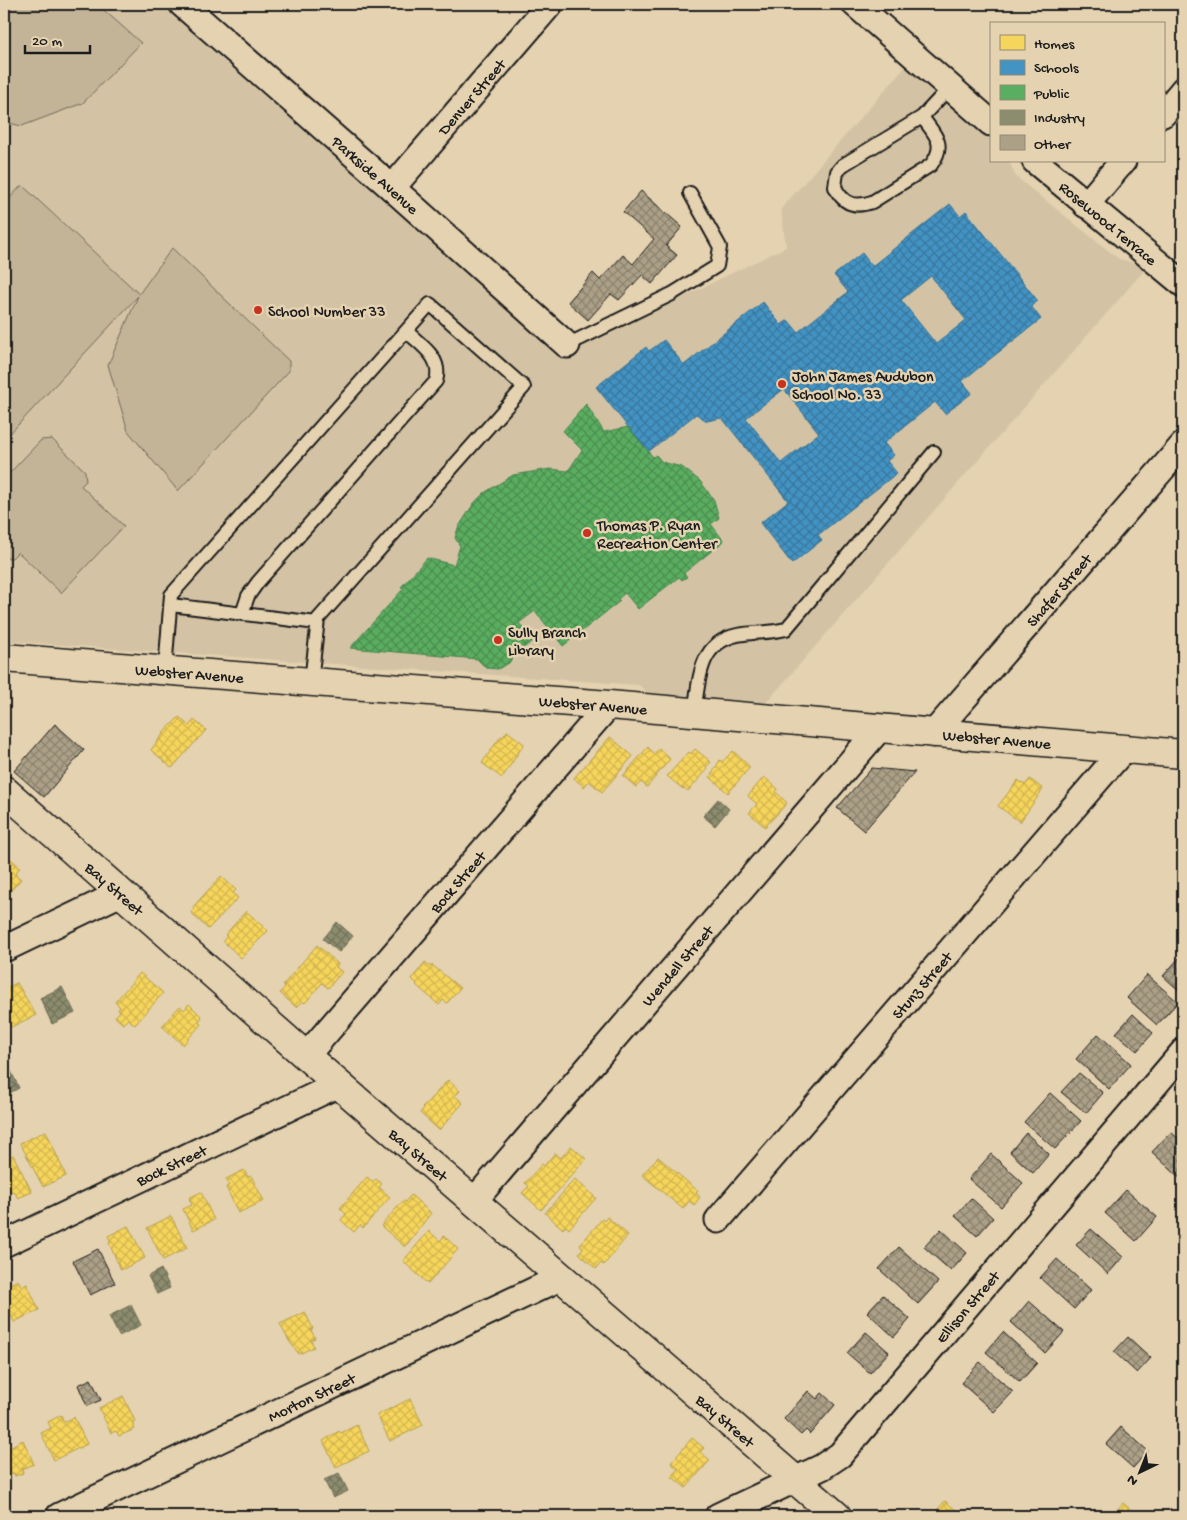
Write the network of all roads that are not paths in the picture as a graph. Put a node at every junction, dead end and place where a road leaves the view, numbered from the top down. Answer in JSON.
{"nodes":[{"id":1,"x":550,"y":4,"type":"edge"},
{"id":2,"x":855,"y":4,"type":"edge"},
{"id":3,"x":197,"y":8,"type":"edge"},
{"id":4,"x":950,"y":88,"type":"junction"},
{"id":5,"x":1183,"y":90,"type":"edge"},
{"id":6,"x":1164,"y":113,"type":"edge"},
{"id":7,"x":922,"y":117,"type":"junction"},
{"id":8,"x":990,"y":122,"type":"edge"},
{"id":9,"x":1036,"y":162,"type":"edge"},
{"id":10,"x":1122,"y":162,"type":"edge"},
{"id":11,"x":392,"y":188,"type":"junction"},
{"id":12,"x":690,"y":193,"type":"dead end"},
{"id":13,"x":1086,"y":205,"type":"junction"},
{"id":14,"x":1183,"y":284,"type":"edge"},
{"id":15,"x":406,"y":331,"type":"junction"},
{"id":16,"x":567,"y":345,"type":"joint"},
{"id":17,"x":1183,"y":445,"type":"edge"},
{"id":18,"x":934,"y":452,"type":"dead end"},
{"id":19,"x":171,"y":606,"type":"junction"},
{"id":20,"x":242,"y":614,"type":"junction"},
{"id":21,"x":317,"y":623,"type":"junction"},
{"id":22,"x":4,"y":658,"type":"edge"},
{"id":23,"x":166,"y":670,"type":"junction"},
{"id":24,"x":311,"y":682,"type":"junction"},
{"id":25,"x":609,"y":705,"type":"junction"},
{"id":26,"x":694,"y":712,"type":"junction"},
{"id":27,"x":879,"y":729,"type":"junction"},
{"id":28,"x":933,"y":734,"type":"junction"},
{"id":29,"x":1124,"y":749,"type":"junction"},
{"id":30,"x":1183,"y":754,"type":"edge"},
{"id":31,"x":4,"y":790,"type":"edge"},
{"id":32,"x":121,"y":893,"type":"junction"},
{"id":33,"x":4,"y":949,"type":"edge"},
{"id":34,"x":1183,"y":1052,"type":"edge"},
{"id":35,"x":306,"y":1056,"type":"junction"},
{"id":36,"x":338,"y":1084,"type":"junction"},
{"id":37,"x":474,"y":1201,"type":"junction"},
{"id":38,"x":718,"y":1220,"type":"dead end"},
{"id":39,"x":4,"y":1244,"type":"edge"},
{"id":40,"x":562,"y":1277,"type":"junction"},
{"id":41,"x":795,"y":1480,"type":"junction"},
{"id":42,"x":59,"y":1516,"type":"edge"},
{"id":43,"x":718,"y":1516,"type":"edge"},
{"id":44,"x":837,"y":1516,"type":"edge"}],
"edges":[{"from":1,"to":11,"type":"street","name":"Denver Street"},
{"from":2,"to":4,"type":"street"},
{"from":3,"to":11,"type":"street","name":"Parkside Avenue"},
{"from":4,"to":7,"type":"lane"},
{"from":4,"to":8,"type":"street"},
{"from":5,"to":6,"type":"street"},
{"from":7,"to":7,"type":"lane"},
{"from":9,"to":13,"type":"street","name":"Rosewood Terrace"},
{"from":10,"to":13,"type":"street"},
{"from":11,"to":16,"type":"street","name":"Parkside Avenue"},
{"from":12,"to":16,"type":"lane"},
{"from":13,"to":14,"type":"street","name":"Rosewood Terrace"},
{"from":15,"to":19,"type":"lane"},
{"from":15,"to":20,"type":"lane"},
{"from":15,"to":21,"type":"lane"},
{"from":17,"to":28,"type":"street","name":"Shafer Street"},
{"from":18,"to":26,"type":"lane"},
{"from":19,"to":20,"type":"lane"},
{"from":19,"to":23,"type":"lane"},
{"from":20,"to":21,"type":"lane"},
{"from":21,"to":24,"type":"lane"},
{"from":22,"to":23,"type":"street","name":"Webster Avenue"},
{"from":23,"to":24,"type":"street","name":"Webster Avenue"},
{"from":24,"to":25,"type":"street","name":"Webster Avenue"},
{"from":25,"to":26,"type":"street","name":"Webster Avenue"},
{"from":25,"to":35,"type":"street","name":"Bock Street"},
{"from":26,"to":27,"type":"street","name":"Webster Avenue"},
{"from":27,"to":28,"type":"street","name":"Webster Avenue"},
{"from":27,"to":37,"type":"street","name":"Wendell Street"},
{"from":28,"to":29,"type":"street","name":"Webster Avenue"},
{"from":29,"to":30,"type":"street","name":"Webster Avenue"},
{"from":29,"to":38,"type":"street","name":"Stunz Street"},
{"from":31,"to":32,"type":"street","name":"Bay Street"},
{"from":32,"to":33,"type":"street"},
{"from":32,"to":35,"type":"street","name":"Bay Street"},
{"from":34,"to":41,"type":"street","name":"Ellison Street"},
{"from":35,"to":36,"type":"street","name":"Bay Street"},
{"from":36,"to":37,"type":"street","name":"Bay Street"},
{"from":36,"to":39,"type":"street","name":"Bock Street"},
{"from":37,"to":40,"type":"street","name":"Bay Street"},
{"from":40,"to":41,"type":"street","name":"Bay Street"},
{"from":40,"to":42,"type":"street","name":"Morton Street"},
{"from":41,"to":43,"type":"street","name":"Ellison Street"},
{"from":41,"to":44,"type":"street","name":"Bay Street"}]}
